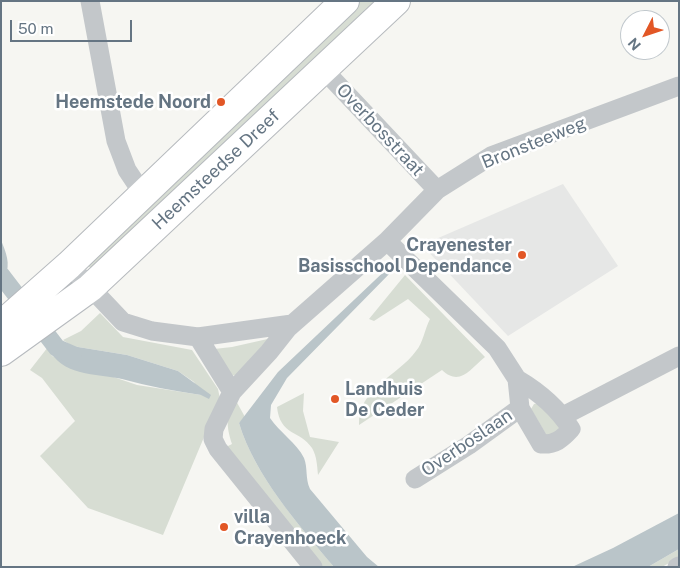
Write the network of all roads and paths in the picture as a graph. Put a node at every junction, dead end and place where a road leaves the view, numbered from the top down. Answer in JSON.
{"nodes":[{"id":1,"x":90,"y":1,"type":"edge"},
{"id":2,"x":344,"y":1,"type":"edge"},
{"id":3,"x":396,"y":1,"type":"edge"},
{"id":4,"x":324,"y":70,"type":"junction"},
{"id":5,"x":679,"y":86,"type":"edge"},
{"id":6,"x":437,"y":190,"type":"junction"},
{"id":7,"x":143,"y":194,"type":"junction"},
{"id":8,"x":387,"y":241,"type":"junction"},
{"id":9,"x":69,"y":265,"type":"junction"},
{"id":10,"x":90,"y":288,"type":"junction"},
{"id":11,"x":25,"y":318,"type":"edge"},
{"id":12,"x":292,"y":324,"type":"junction"},
{"id":13,"x":198,"y":337,"type":"junction"},
{"id":14,"x":1,"y":352,"type":"edge"},
{"id":15,"x":679,"y":356,"type":"edge"},
{"id":16,"x":517,"y":379,"type":"junction"},
{"id":17,"x":232,"y":392,"type":"junction"},
{"id":18,"x":520,"y":408,"type":"junction"},
{"id":19,"x":563,"y":416,"type":"junction"},
{"id":20,"x":415,"y":479,"type":"dead end"},
{"id":21,"x":313,"y":567,"type":"edge"}],
"edges":[{"from":1,"to":7,"type":"street"},
{"from":2,"to":7,"type":"main road","name":"Heemsteedse Dreef"},
{"from":3,"to":4,"type":"main road","name":"Heemsteedse Dreef"},
{"from":4,"to":6,"type":"street","name":"Overbosstraat"},
{"from":4,"to":10,"type":"main road","name":"Heemsteedse Dreef"},
{"from":5,"to":6,"type":"street","name":"Bronsteeweg"},
{"from":6,"to":8,"type":"street","name":"Bronsteeweg"},
{"from":7,"to":9,"type":"main road","name":"Heemsteedse Dreef"},
{"from":8,"to":12,"type":"street","name":"Bronsteeweg"},
{"from":8,"to":16,"type":"street","name":"Overboslaan"},
{"from":9,"to":10,"type":"street"},
{"from":9,"to":11,"type":"main road","name":"Heemsteedse Dreef"},
{"from":10,"to":11,"type":"main road","name":"Heemsteedse Dreef"},
{"from":10,"to":13,"type":"street"},
{"from":11,"to":14,"type":"main road"},
{"from":12,"to":13,"type":"street"},
{"from":12,"to":17,"type":"street","name":"Bronsteeweg"},
{"from":13,"to":17,"type":"street"},
{"from":15,"to":19,"type":"street"},
{"from":16,"to":18,"type":"street","name":"Overboslaan"},
{"from":16,"to":19,"type":"street","name":"Overboslaan"},
{"from":17,"to":21,"type":"street","name":"Bronsteeweg"},
{"from":18,"to":19,"type":"street","name":"Overboslaan"},
{"from":18,"to":20,"type":"street","name":"Overboslaan"}]}
